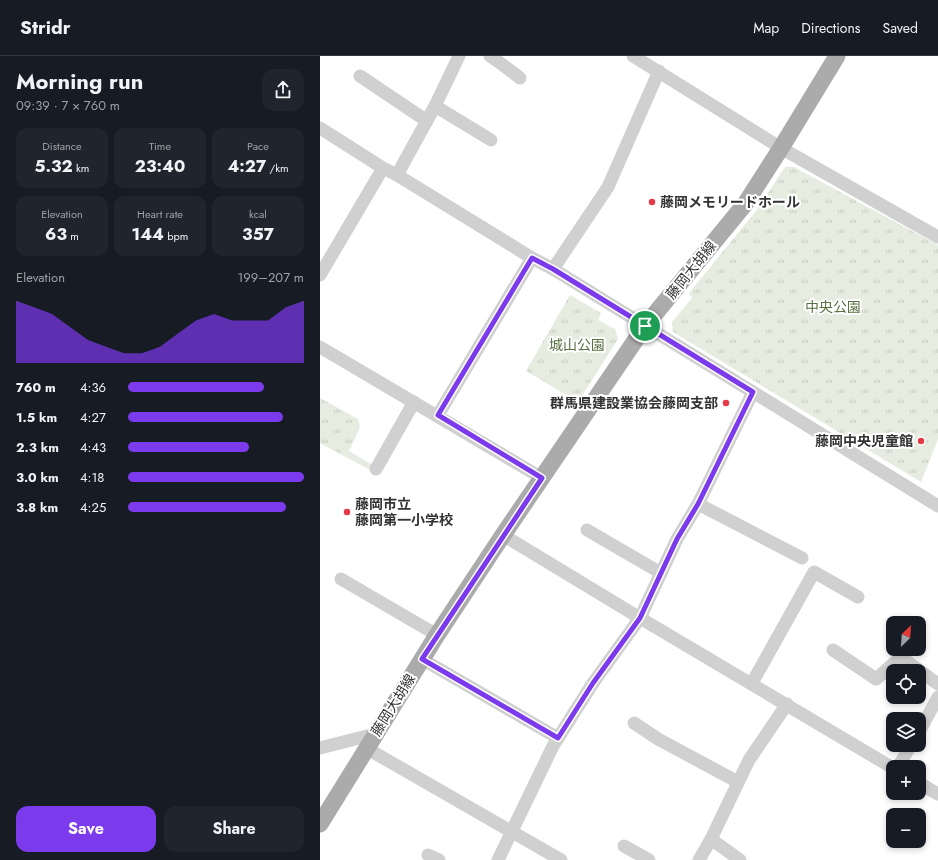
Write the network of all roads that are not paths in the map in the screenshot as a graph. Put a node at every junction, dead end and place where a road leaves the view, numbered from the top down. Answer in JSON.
{"nodes":[{"id":1,"x":459,"y":56,"type":"edge"},
{"id":2,"x":490,"y":56,"type":"edge"},
{"id":3,"x":633,"y":56,"type":"edge"},
{"id":4,"x":837,"y":56,"type":"edge"},
{"id":5,"x":659,"y":71,"type":"junction"},
{"id":6,"x":360,"y":76,"type":"dead end"},
{"id":7,"x":520,"y":78,"type":"dead end"},
{"id":8,"x":435,"y":106,"type":"junction"},
{"id":9,"x":427,"y":121,"type":"junction"},
{"id":10,"x":320,"y":128,"type":"edge"},
{"id":11,"x":491,"y":140,"type":"dead end"},
{"id":12,"x":781,"y":148,"type":"junction"},
{"id":13,"x":383,"y":168,"type":"junction"},
{"id":14,"x":398,"y":175,"type":"junction"},
{"id":15,"x":938,"y":238,"type":"edge"},
{"id":16,"x":532,"y":258,"type":"junction"},
{"id":17,"x":553,"y":269,"type":"junction"},
{"id":18,"x":320,"y":275,"type":"edge"},
{"id":19,"x":645,"y":326,"type":"junction"},
{"id":20,"x":320,"y":347,"type":"edge"},
{"id":21,"x":753,"y":392,"type":"junction"},
{"id":22,"x":414,"y":402,"type":"junction"},
{"id":23,"x":438,"y":415,"type":"junction"},
{"id":24,"x":376,"y":469,"type":"dead end"},
{"id":25,"x":542,"y":478,"type":"junction"},
{"id":26,"x":698,"y":504,"type":"junction"},
{"id":27,"x":938,"y":506,"type":"edge"},
{"id":28,"x":587,"y":530,"type":"dead end"},
{"id":29,"x":503,"y":535,"type":"junction"},
{"id":30,"x":802,"y":558,"type":"dead end"},
{"id":31,"x":661,"y":573,"type":"junction"},
{"id":32,"x":340,"y":579,"type":"dead end"},
{"id":33,"x":858,"y":597,"type":"dead end"},
{"id":34,"x":640,"y":618,"type":"junction"},
{"id":35,"x":437,"y":635,"type":"junction"},
{"id":36,"x":833,"y":650,"type":"dead end"},
{"id":37,"x":422,"y":659,"type":"junction"},
{"id":38,"x":752,"y":683,"type":"junction"},
{"id":39,"x":938,"y":684,"type":"edge"},
{"id":40,"x":938,"y":697,"type":"edge"},
{"id":41,"x":787,"y":704,"type":"junction"},
{"id":42,"x":926,"y":719,"type":"edge"},
{"id":43,"x":634,"y":723,"type":"dead end"},
{"id":44,"x":375,"y":734,"type":"junction"},
{"id":45,"x":558,"y":738,"type":"junction"},
{"id":46,"x":320,"y":748,"type":"edge"},
{"id":47,"x":366,"y":748,"type":"junction"},
{"id":48,"x":886,"y":764,"type":"edge"},
{"id":49,"x":738,"y":782,"type":"junction"},
{"id":50,"x":926,"y":787,"type":"edge"},
{"id":51,"x":938,"y":794,"type":"edge"},
{"id":52,"x":320,"y":824,"type":"edge"},
{"id":53,"x":511,"y":832,"type":"junction"},
{"id":54,"x":711,"y":840,"type":"junction"},
{"id":55,"x":624,"y":846,"type":"dead end"},
{"id":56,"x":498,"y":860,"type":"edge"},
{"id":57,"x":561,"y":860,"type":"edge"},
{"id":58,"x":649,"y":860,"type":"edge"},
{"id":59,"x":699,"y":860,"type":"edge"},
{"id":60,"x":740,"y":860,"type":"edge"}],
"edges":[{"from":1,"to":8,"type":"street"},
{"from":2,"to":7,"type":"street"},
{"from":3,"to":5,"type":"street"},
{"from":4,"to":12,"type":"main road","name":"藤岡大胡線"},
{"from":5,"to":12,"type":"street"},
{"from":5,"to":17,"type":"street"},
{"from":6,"to":9,"type":"street"},
{"from":8,"to":9,"type":"street"},
{"from":8,"to":11,"type":"street"},
{"from":9,"to":14,"type":"street"},
{"from":10,"to":13,"type":"street"},
{"from":12,"to":15,"type":"street"},
{"from":12,"to":19,"type":"main road","name":"藤岡大胡線"},
{"from":13,"to":14,"type":"street"},
{"from":13,"to":18,"type":"street"},
{"from":14,"to":16,"type":"street"},
{"from":16,"to":17,"type":"street"},
{"from":16,"to":23,"type":"street"},
{"from":17,"to":19,"type":"street"},
{"from":19,"to":21,"type":"street"},
{"from":19,"to":25,"type":"main road","name":"藤岡大胡線"},
{"from":20,"to":22,"type":"street"},
{"from":21,"to":26,"type":"street"},
{"from":21,"to":27,"type":"street"},
{"from":22,"to":23,"type":"street"},
{"from":22,"to":24,"type":"street"},
{"from":23,"to":25,"type":"street"},
{"from":25,"to":29,"type":"main road","name":"藤岡大胡線"},
{"from":26,"to":30,"type":"street"},
{"from":26,"to":31,"type":"street"},
{"from":28,"to":31,"type":"street"},
{"from":29,"to":34,"type":"street"},
{"from":29,"to":35,"type":"main road","name":"藤岡大胡線"},
{"from":31,"to":34,"type":"street"},
{"from":32,"to":35,"type":"street"},
{"from":33,"to":38,"type":"street"},
{"from":34,"to":38,"type":"street"},
{"from":34,"to":45,"type":"street"},
{"from":35,"to":37,"type":"main road","name":"藤岡大胡線"},
{"from":36,"to":39,"type":"street"},
{"from":37,"to":44,"type":"main road","name":"藤岡大胡線"},
{"from":37,"to":45,"type":"street"},
{"from":38,"to":41,"type":"street"},
{"from":40,"to":42,"type":"street"},
{"from":41,"to":48,"type":"street"},
{"from":41,"to":49,"type":"street"},
{"from":43,"to":49,"type":"street"},
{"from":44,"to":46,"type":"street"},
{"from":44,"to":47,"type":"main road","name":"藤岡大胡線"},
{"from":45,"to":53,"type":"street"},
{"from":47,"to":52,"type":"main road","name":"藤岡大胡線"},
{"from":47,"to":53,"type":"street"},
{"from":49,"to":54,"type":"street"},
{"from":50,"to":51,"type":"street"},
{"from":53,"to":56,"type":"street"},
{"from":53,"to":57,"type":"street"},
{"from":54,"to":59,"type":"street"},
{"from":54,"to":60,"type":"street"},
{"from":55,"to":58,"type":"street"}]}
